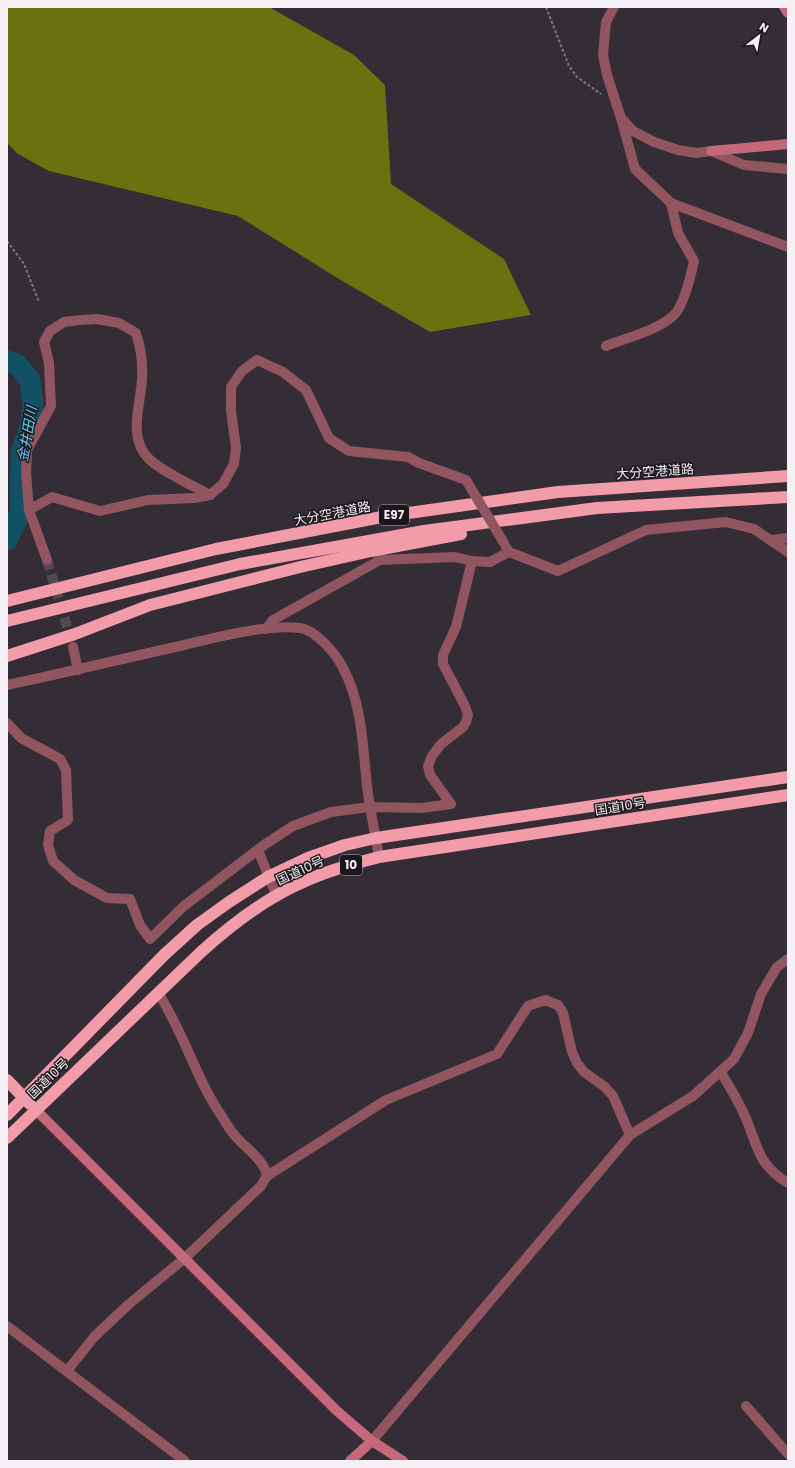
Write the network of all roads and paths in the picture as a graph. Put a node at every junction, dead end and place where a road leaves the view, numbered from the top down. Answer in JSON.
{"nodes":[{"id":1,"x":546,"y":7,"type":"edge"},
{"id":2,"x":614,"y":7,"type":"edge"},
{"id":3,"x":784,"y":7,"type":"edge"},
{"id":4,"x":788,"y":13,"type":"edge"},
{"id":5,"x":616,"y":103,"type":"junction"},
{"id":6,"x":621,"y":118,"type":"junction"},
{"id":7,"x":788,"y":144,"type":"edge"},
{"id":8,"x":711,"y":151,"type":"junction"},
{"id":9,"x":788,"y":169,"type":"edge"},
{"id":10,"x":671,"y":204,"type":"junction"},
{"id":11,"x":7,"y":240,"type":"edge"},
{"id":12,"x":788,"y":247,"type":"edge"},
{"id":13,"x":39,"y":302,"type":"dead end"},
{"id":14,"x":606,"y":346,"type":"dead end"},
{"id":15,"x":788,"y":476,"type":"edge"},
{"id":16,"x":210,"y":494,"type":"junction"},
{"id":17,"x":788,"y":498,"type":"edge"},
{"id":18,"x":597,"y":508,"type":"junction"},
{"id":19,"x":29,"y":510,"type":"junction"},
{"id":20,"x":788,"y":538,"type":"edge"},
{"id":21,"x":771,"y":540,"type":"junction"},
{"id":22,"x":509,"y":552,"type":"junction"},
{"id":23,"x":788,"y":552,"type":"edge"},
{"id":24,"x":47,"y":560,"type":"tunnel mouth"},
{"id":25,"x":472,"y":561,"type":"junction"},
{"id":26,"x":7,"y":601,"type":"edge"},
{"id":27,"x":7,"y":621,"type":"edge"},
{"id":28,"x":266,"y":629,"type":"junction"},
{"id":29,"x":73,"y":646,"type":"tunnel mouth"},
{"id":30,"x":7,"y":656,"type":"edge"},
{"id":31,"x":78,"y":670,"type":"junction"},
{"id":32,"x":7,"y":685,"type":"edge"},
{"id":33,"x":7,"y":723,"type":"edge"},
{"id":34,"x":788,"y":777,"type":"edge"},
{"id":35,"x":788,"y":795,"type":"edge"},
{"id":36,"x":370,"y":807,"type":"junction"},
{"id":37,"x":376,"y":838,"type":"junction"},
{"id":38,"x":258,"y":850,"type":"junction"},
{"id":39,"x":379,"y":857,"type":"junction"},
{"id":40,"x":268,"y":877,"type":"junction"},
{"id":41,"x":277,"y":897,"type":"junction"},
{"id":42,"x":788,"y":959,"type":"edge"},
{"id":43,"x":158,"y":993,"type":"junction"},
{"id":44,"x":721,"y":1072,"type":"junction"},
{"id":45,"x":7,"y":1080,"type":"edge"},
{"id":46,"x":24,"y":1098,"type":"junction"},
{"id":47,"x":35,"y":1109,"type":"junction"},
{"id":48,"x":7,"y":1114,"type":"edge"},
{"id":49,"x":630,"y":1136,"type":"junction"},
{"id":50,"x":7,"y":1138,"type":"edge"},
{"id":51,"x":267,"y":1176,"type":"junction"},
{"id":52,"x":788,"y":1183,"type":"edge"},
{"id":53,"x":186,"y":1258,"type":"junction"},
{"id":54,"x":7,"y":1326,"type":"edge"},
{"id":55,"x":68,"y":1371,"type":"junction"},
{"id":56,"x":746,"y":1406,"type":"dead end"},
{"id":57,"x":372,"y":1441,"type":"junction"},
{"id":58,"x":788,"y":1454,"type":"edge"},
{"id":59,"x":185,"y":1461,"type":"edge"},
{"id":60,"x":350,"y":1461,"type":"edge"},
{"id":61,"x":403,"y":1461,"type":"edge"}],
"edges":[{"from":1,"to":5,"type":"path"},
{"from":2,"to":5,"type":"street"},
{"from":3,"to":4,"type":"street"},
{"from":5,"to":6,"type":"street"},
{"from":6,"to":8,"type":"street"},
{"from":6,"to":10,"type":"street"},
{"from":7,"to":8,"type":"street"},
{"from":8,"to":9,"type":"street"},
{"from":10,"to":12,"type":"street"},
{"from":10,"to":14,"type":"street"},
{"from":11,"to":13,"type":"path"},
{"from":15,"to":26,"type":"highway","name":"大分空港道路","number":"E97"},
{"from":16,"to":19,"type":"street"},
{"from":16,"to":19,"type":"street"},
{"from":16,"to":22,"type":"street","bridge":true},
{"from":17,"to":18,"type":"highway","number":"E97"},
{"from":18,"to":27,"type":"highway","number":"E97"},
{"from":18,"to":30,"type":"highway"},
{"from":19,"to":24,"type":"street"},
{"from":20,"to":21,"type":"street"},
{"from":21,"to":22,"type":"street"},
{"from":21,"to":23,"type":"street"},
{"from":22,"to":25,"type":"street"},
{"from":25,"to":28,"type":"street"},
{"from":25,"to":36,"type":"street"},
{"from":28,"to":31,"type":"street"},
{"from":28,"to":36,"type":"street"},
{"from":29,"to":31,"type":"street"},
{"from":31,"to":32,"type":"street"},
{"from":33,"to":38,"type":"street"},
{"from":34,"to":37,"type":"highway","name":"国道10号","number":"10"},
{"from":35,"to":39,"type":"highway","name":"国道10号","number":"10"},
{"from":36,"to":37,"type":"street"},
{"from":36,"to":38,"type":"street"},
{"from":37,"to":39,"type":"street"},
{"from":37,"to":40,"type":"highway","name":"国道10号","number":"10"},
{"from":38,"to":40,"type":"street"},
{"from":39,"to":41,"type":"highway","name":"国道10号","number":"10"},
{"from":40,"to":41,"type":"street"},
{"from":40,"to":46,"type":"highway","name":"国道10号","number":"10"},
{"from":41,"to":43,"type":"highway","name":"国道10号","number":"10"},
{"from":42,"to":44,"type":"street"},
{"from":43,"to":47,"type":"highway","name":"国道10号","number":"10"},
{"from":43,"to":51,"type":"street"},
{"from":44,"to":49,"type":"street"},
{"from":44,"to":52,"type":"street"},
{"from":45,"to":46,"type":"highway"},
{"from":46,"to":47,"type":"highway"},
{"from":46,"to":48,"type":"highway","name":"国道10号","number":"10"},
{"from":47,"to":50,"type":"highway","name":"国道10号","number":"10"},
{"from":47,"to":53,"type":"street"},
{"from":49,"to":51,"type":"street"},
{"from":49,"to":57,"type":"street"},
{"from":51,"to":53,"type":"street"},
{"from":53,"to":55,"type":"street"},
{"from":53,"to":57,"type":"street"},
{"from":54,"to":55,"type":"street"},
{"from":55,"to":59,"type":"street"},
{"from":56,"to":58,"type":"street"},
{"from":57,"to":60,"type":"street"},
{"from":57,"to":61,"type":"street"}]}
